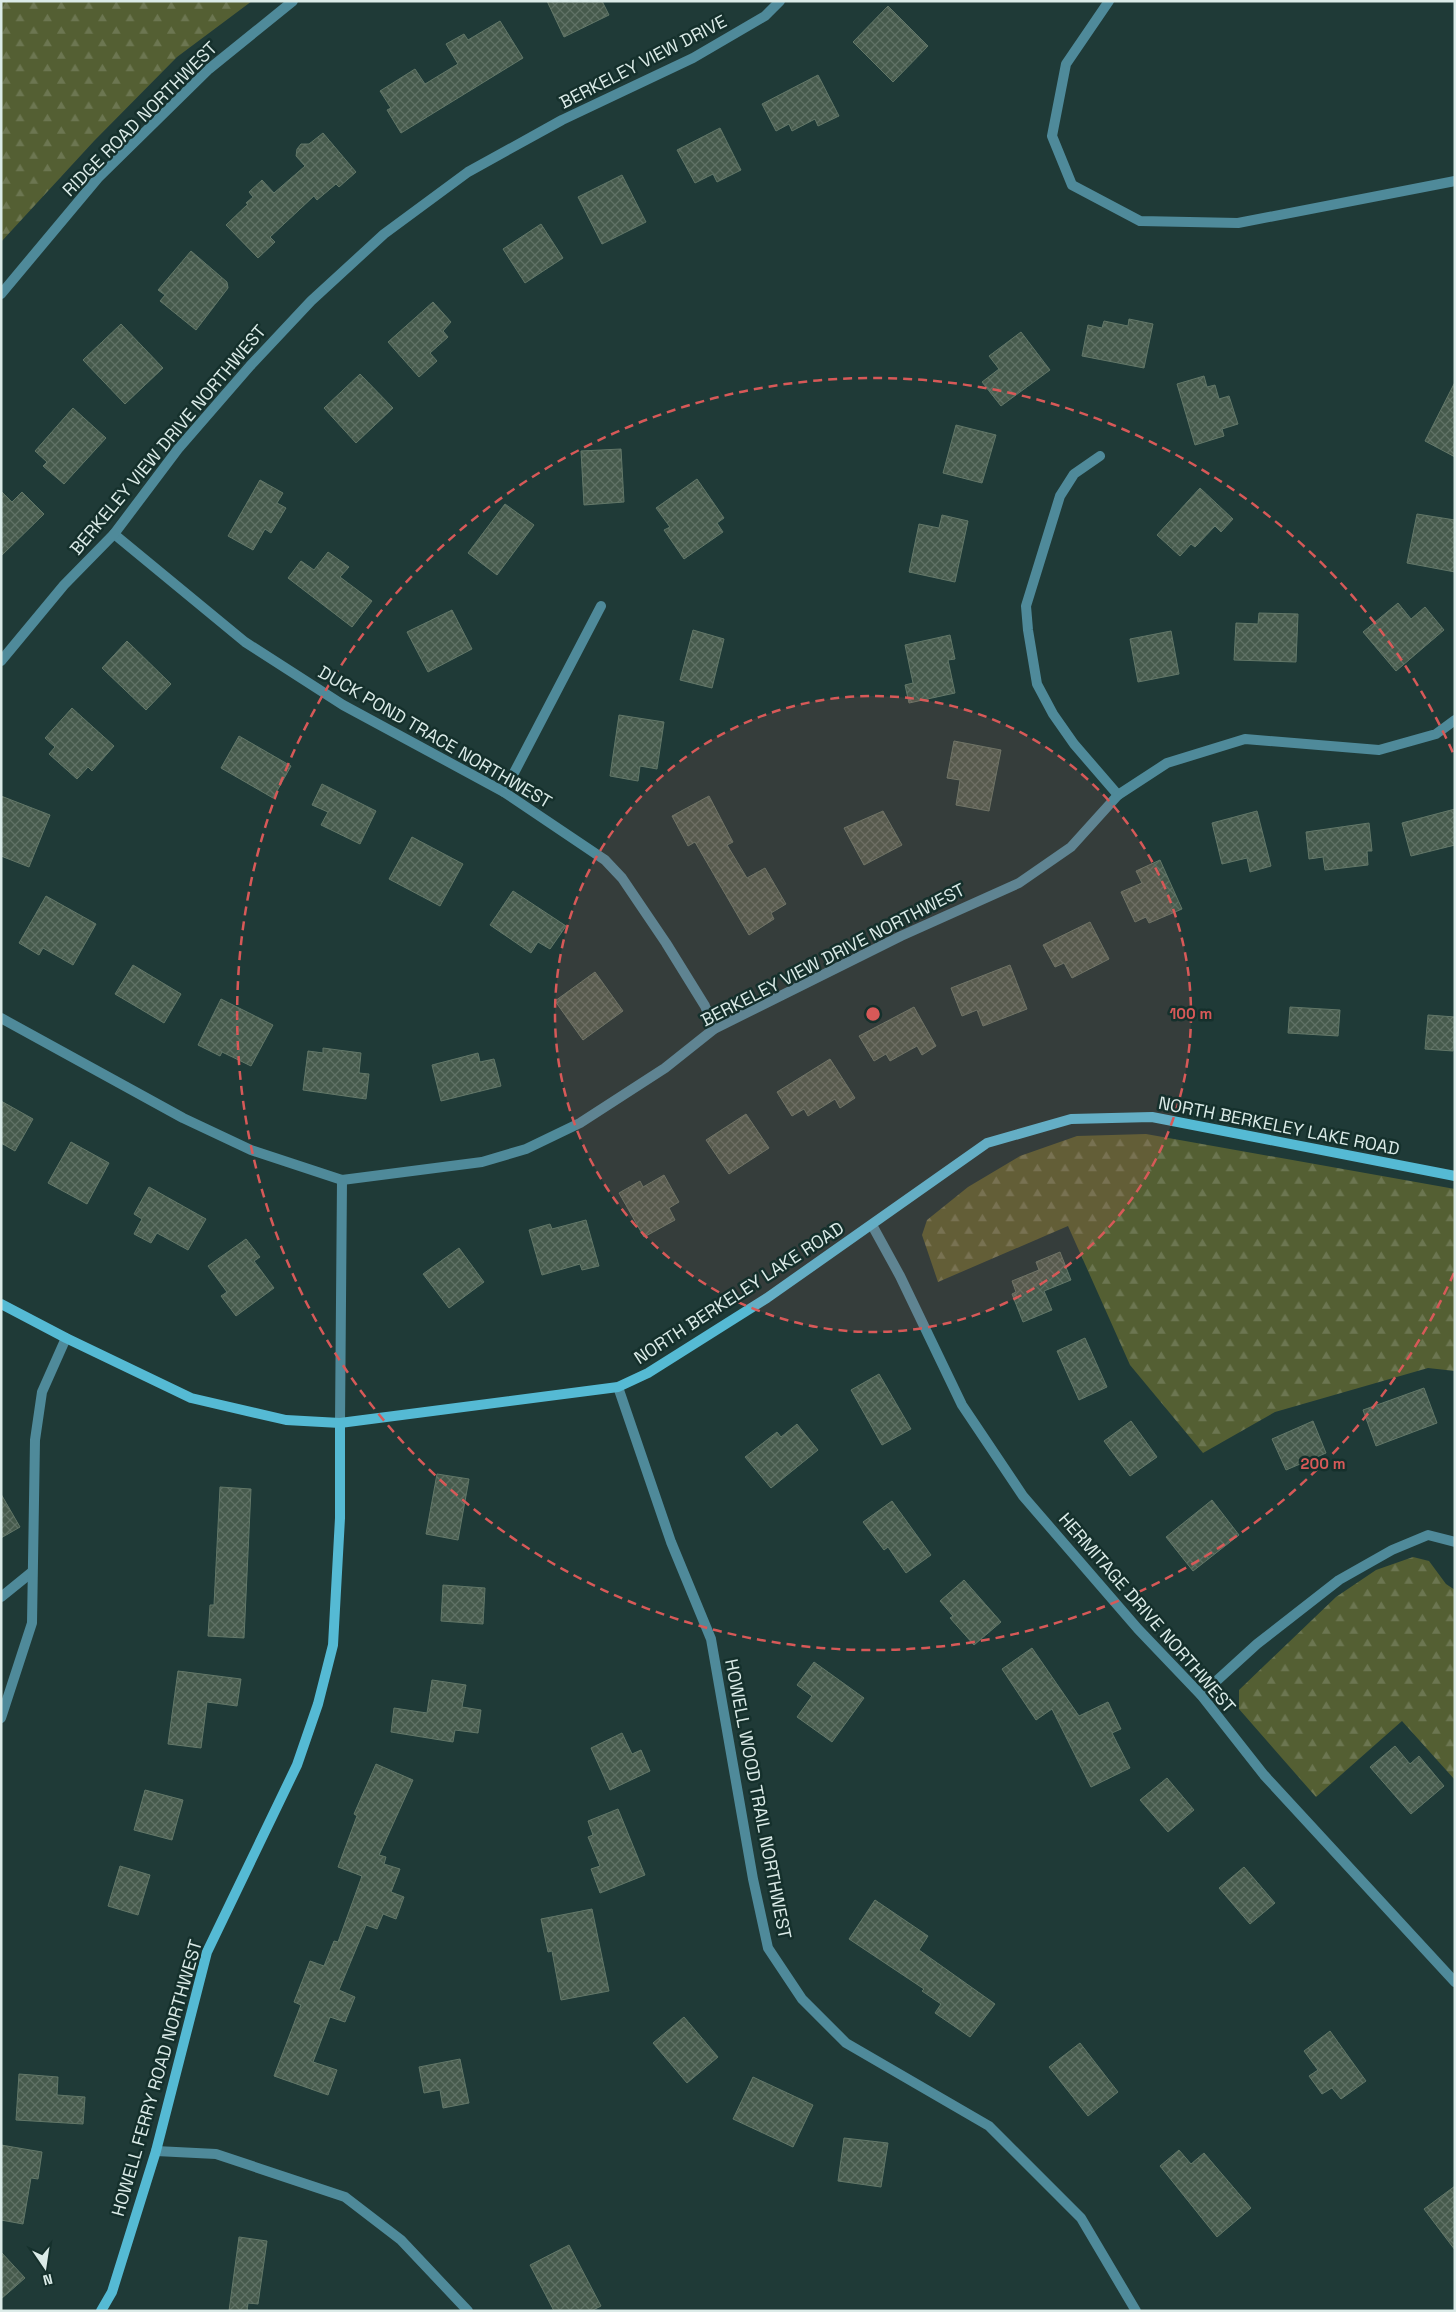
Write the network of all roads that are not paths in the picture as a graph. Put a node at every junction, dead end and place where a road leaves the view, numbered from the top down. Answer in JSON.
{"nodes":[{"id":1,"x":293,"y":1,"type":"edge"},
{"id":2,"x":780,"y":1,"type":"edge"},
{"id":3,"x":1109,"y":1,"type":"edge"},
{"id":4,"x":516,"y":144,"type":"joint"},
{"id":5,"x":1455,"y":181,"type":"edge"},
{"id":6,"x":1,"y":294,"type":"edge"},
{"id":7,"x":1100,"y":456,"type":"dead end"},
{"id":8,"x":114,"y":534,"type":"junction"},
{"id":9,"x":601,"y":606,"type":"dead end"},
{"id":10,"x":1,"y":661,"type":"edge"},
{"id":11,"x":1455,"y":720,"type":"edge"},
{"id":12,"x":504,"y":792,"type":"junction"},
{"id":13,"x":1118,"y":795,"type":"junction"},
{"id":14,"x":1,"y":1018,"type":"edge"},
{"id":15,"x":714,"y":1029,"type":"junction"},
{"id":16,"x":1455,"y":1176,"type":"edge"},
{"id":17,"x":342,"y":1180,"type":"junction"},
{"id":18,"x":872,"y":1225,"type":"junction"},
{"id":19,"x":1,"y":1304,"type":"edge"},
{"id":20,"x":66,"y":1338,"type":"junction"},
{"id":21,"x":618,"y":1387,"type":"junction"},
{"id":22,"x":340,"y":1423,"type":"junction"},
{"id":23,"x":1455,"y":1542,"type":"edge"},
{"id":24,"x":32,"y":1572,"type":"junction"},
{"id":25,"x":1,"y":1597,"type":"edge"},
{"id":26,"x":1201,"y":1695,"type":"junction"},
{"id":27,"x":1,"y":1718,"type":"edge"},
{"id":28,"x":1455,"y":1982,"type":"edge"},
{"id":29,"x":156,"y":2150,"type":"junction"},
{"id":30,"x":101,"y":2311,"type":"edge"},
{"id":31,"x":468,"y":2311,"type":"edge"},
{"id":32,"x":1136,"y":2311,"type":"edge"}],
"edges":[{"from":1,"to":6,"type":"street","name":"RIDGE ROAD NORTHWEST"},
{"from":2,"to":4,"type":"street","name":"BERKELEY VIEW DRIVE"},
{"from":3,"to":5,"type":"street"},
{"from":4,"to":8,"type":"street","name":"BERKELEY VIEW DRIVE NORTHWEST"},
{"from":7,"to":13,"type":"street"},
{"from":8,"to":10,"type":"street","name":"BERKELEY VIEW DRIVE NORTHWEST"},
{"from":8,"to":12,"type":"street","name":"DUCK POND TRACE NORTHWEST"},
{"from":9,"to":12,"type":"street"},
{"from":11,"to":13,"type":"street"},
{"from":12,"to":15,"type":"street","name":"DUCK POND TRACE NORTHWEST"},
{"from":13,"to":15,"type":"street","name":"BERKELEY VIEW DRIVE NORTHWEST"},
{"from":14,"to":17,"type":"street","name":"BERKELEY VIEW DRIVE NORTHWEST"},
{"from":15,"to":17,"type":"street","name":"BERKELEY VIEW DRIVE NORTHWEST"},
{"from":16,"to":18,"type":"street","name":"NORTH BERKELEY LAKE ROAD"},
{"from":17,"to":22,"type":"street"},
{"from":18,"to":21,"type":"street","name":"NORTH BERKELEY LAKE ROAD"},
{"from":18,"to":26,"type":"street","name":"HERMITAGE DRIVE NORTHWEST"},
{"from":19,"to":20,"type":"street","name":"NORTH BERKELEY LAKE ROAD"},
{"from":20,"to":22,"type":"street","name":"NORTH BERKELEY LAKE ROAD"},
{"from":20,"to":24,"type":"street"},
{"from":21,"to":22,"type":"street","name":"NORTH BERKELEY LAKE ROAD"},
{"from":21,"to":32,"type":"street","name":"HOWELL WOOD TRAIL NORTHWEST"},
{"from":22,"to":29,"type":"street","name":"HOWELL FERRY ROAD NORTHWEST"},
{"from":23,"to":26,"type":"street"},
{"from":24,"to":25,"type":"street"},
{"from":24,"to":27,"type":"street"},
{"from":26,"to":28,"type":"street","name":"HERMITAGE DRIVE NORTHWEST"},
{"from":29,"to":30,"type":"street","name":"HOWELL FERRY ROAD NORTHWEST"},
{"from":29,"to":31,"type":"street"}]}
